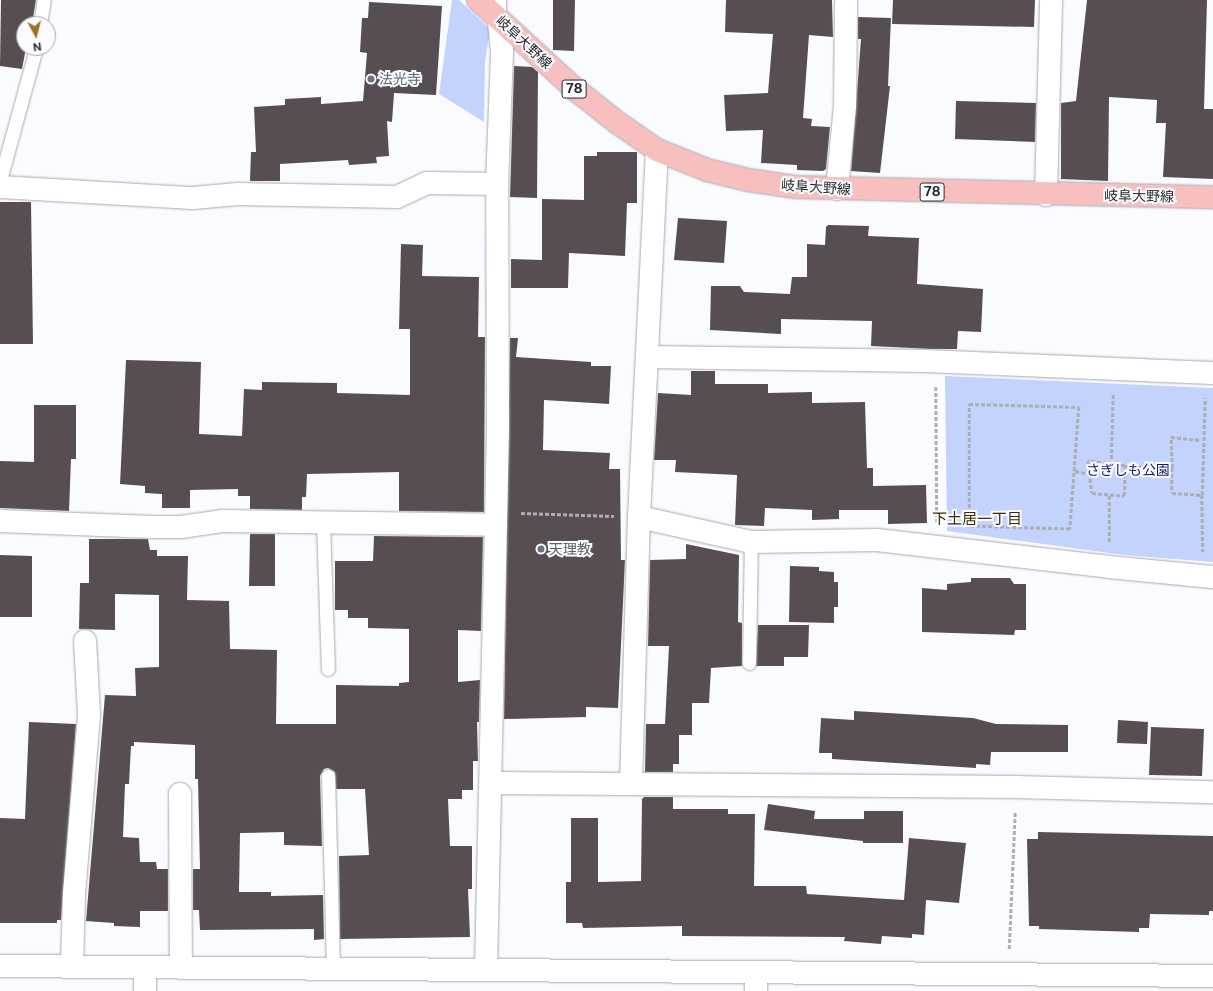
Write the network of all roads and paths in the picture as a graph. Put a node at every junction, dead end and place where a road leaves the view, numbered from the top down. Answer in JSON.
{"nodes":[{"id":1,"x":44,"y":0,"type":"edge"},
{"id":2,"x":478,"y":0,"type":"edge"},
{"id":3,"x":1052,"y":0,"type":"edge"},
{"id":4,"x":846,"y":1,"type":"edge"},
{"id":5,"x":499,"y":10,"type":"edge"},
{"id":6,"x":41,"y":16,"type":"edge"},
{"id":7,"x":34,"y":56,"type":"edge"},
{"id":8,"x":657,"y":150,"type":"junction"},
{"id":9,"x":0,"y":180,"type":"edge"},
{"id":10,"x":496,"y":184,"type":"junction"},
{"id":11,"x":0,"y":187,"type":"edge"},
{"id":12,"x":837,"y":189,"type":"junction"},
{"id":13,"x":1046,"y":195,"type":"junction"},
{"id":14,"x":1213,"y":197,"type":"edge"},
{"id":15,"x":647,"y":357,"type":"junction"},
{"id":16,"x":936,"y":362,"type":"junction"},
{"id":17,"x":1113,"y":368,"type":"junction"},
{"id":18,"x":1209,"y":382,"type":"edge"},
{"id":19,"x":1200,"y":440,"type":"dead end"},
{"id":20,"x":1111,"y":465,"type":"junction"},
{"id":21,"x":1125,"y":466,"type":"junction"},
{"id":22,"x":1172,"y":468,"type":"junction"},
{"id":23,"x":1075,"y":471,"type":"junction"},
{"id":24,"x":1090,"y":474,"type":"junction"},
{"id":25,"x":1109,"y":495,"type":"junction"},
{"id":26,"x":1202,"y":502,"type":"junction"},
{"id":27,"x":639,"y":517,"type":"junction"},
{"id":28,"x":496,"y":519,"type":"junction"},
{"id":29,"x":0,"y":520,"type":"edge"},
{"id":30,"x":323,"y":521,"type":"junction"},
{"id":31,"x":751,"y":542,"type":"junction"},
{"id":32,"x":938,"y":546,"type":"junction"},
{"id":33,"x":1208,"y":556,"type":"dead end"},
{"id":34,"x":1108,"y":567,"type":"junction"},
{"id":35,"x":1213,"y":576,"type":"edge"},
{"id":36,"x":85,"y":642,"type":"dead end"},
{"id":37,"x":749,"y":663,"type":"dead end"},
{"id":38,"x":328,"y":669,"type":"dead end"},
{"id":39,"x":328,"y":776,"type":"dead end"},
{"id":40,"x":491,"y":783,"type":"junction"},
{"id":41,"x":631,"y":784,"type":"junction"},
{"id":42,"x":1016,"y":787,"type":"junction"},
{"id":43,"x":1213,"y":792,"type":"edge"},
{"id":44,"x":180,"y":794,"type":"dead end"},
{"id":45,"x":1009,"y":955,"type":"dead end"},
{"id":46,"x":0,"y":966,"type":"edge"},
{"id":47,"x":72,"y":966,"type":"junction"},
{"id":48,"x":145,"y":967,"type":"junction"},
{"id":49,"x":181,"y":968,"type":"junction"},
{"id":50,"x":333,"y":969,"type":"junction"},
{"id":51,"x":486,"y":970,"type":"junction"},
{"id":52,"x":1213,"y":976,"type":"edge"},
{"id":53,"x":756,"y":982,"type":"edge"},
{"id":54,"x":145,"y":991,"type":"edge"}],
"edges":[{"from":1,"to":6,"type":"lane"},
{"from":2,"to":5,"type":"main road","name":"岐阜大野線","number":"78"},
{"from":3,"to":13,"type":"street"},
{"from":4,"to":12,"type":"street"},
{"from":5,"to":8,"type":"main road","name":"岐阜大野線","number":"78"},
{"from":5,"to":10,"type":"street"},
{"from":7,"to":9,"type":"lane"},
{"from":8,"to":12,"type":"main road","name":"岐阜大野線","number":"78"},
{"from":8,"to":15,"type":"street"},
{"from":10,"to":11,"type":"street"},
{"from":10,"to":28,"type":"street"},
{"from":12,"to":13,"type":"main road","name":"岐阜大野線","number":"78"},
{"from":13,"to":14,"type":"main road","name":"岐阜大野線","number":"78"},
{"from":15,"to":16,"type":"street"},
{"from":15,"to":27,"type":"street"},
{"from":16,"to":17,"type":"street"},
{"from":16,"to":32,"type":"path"},
{"from":17,"to":18,"type":"street"},
{"from":17,"to":20,"type":"path"},
{"from":18,"to":26,"type":"path"},
{"from":19,"to":22,"type":"path"},
{"from":20,"to":21,"type":"path"},
{"from":20,"to":24,"type":"path"},
{"from":21,"to":22,"type":"path"},
{"from":21,"to":25,"type":"path"},
{"from":22,"to":26,"type":"path"},
{"from":23,"to":23,"type":"path"},
{"from":23,"to":24,"type":"path"},
{"from":24,"to":25,"type":"path"},
{"from":25,"to":34,"type":"path"},
{"from":26,"to":33,"type":"path"},
{"from":27,"to":28,"type":"path"},
{"from":27,"to":31,"type":"street"},
{"from":27,"to":41,"type":"street"},
{"from":28,"to":30,"type":"street"},
{"from":28,"to":40,"type":"street"},
{"from":29,"to":30,"type":"street"},
{"from":30,"to":38,"type":"lane"},
{"from":31,"to":32,"type":"street"},
{"from":31,"to":37,"type":"lane"},
{"from":32,"to":34,"type":"street"},
{"from":34,"to":35,"type":"street"},
{"from":36,"to":47,"type":"street"},
{"from":39,"to":50,"type":"lane"},
{"from":40,"to":41,"type":"street"},
{"from":40,"to":51,"type":"street"},
{"from":41,"to":42,"type":"street"},
{"from":42,"to":43,"type":"street"},
{"from":42,"to":45,"type":"path"},
{"from":44,"to":49,"type":"street"},
{"from":46,"to":47,"type":"street"},
{"from":47,"to":48,"type":"street"},
{"from":48,"to":49,"type":"street"},
{"from":48,"to":54,"type":"street"},
{"from":49,"to":50,"type":"street"},
{"from":50,"to":51,"type":"street"},
{"from":51,"to":53,"type":"street"},
{"from":52,"to":53,"type":"street"}]}
